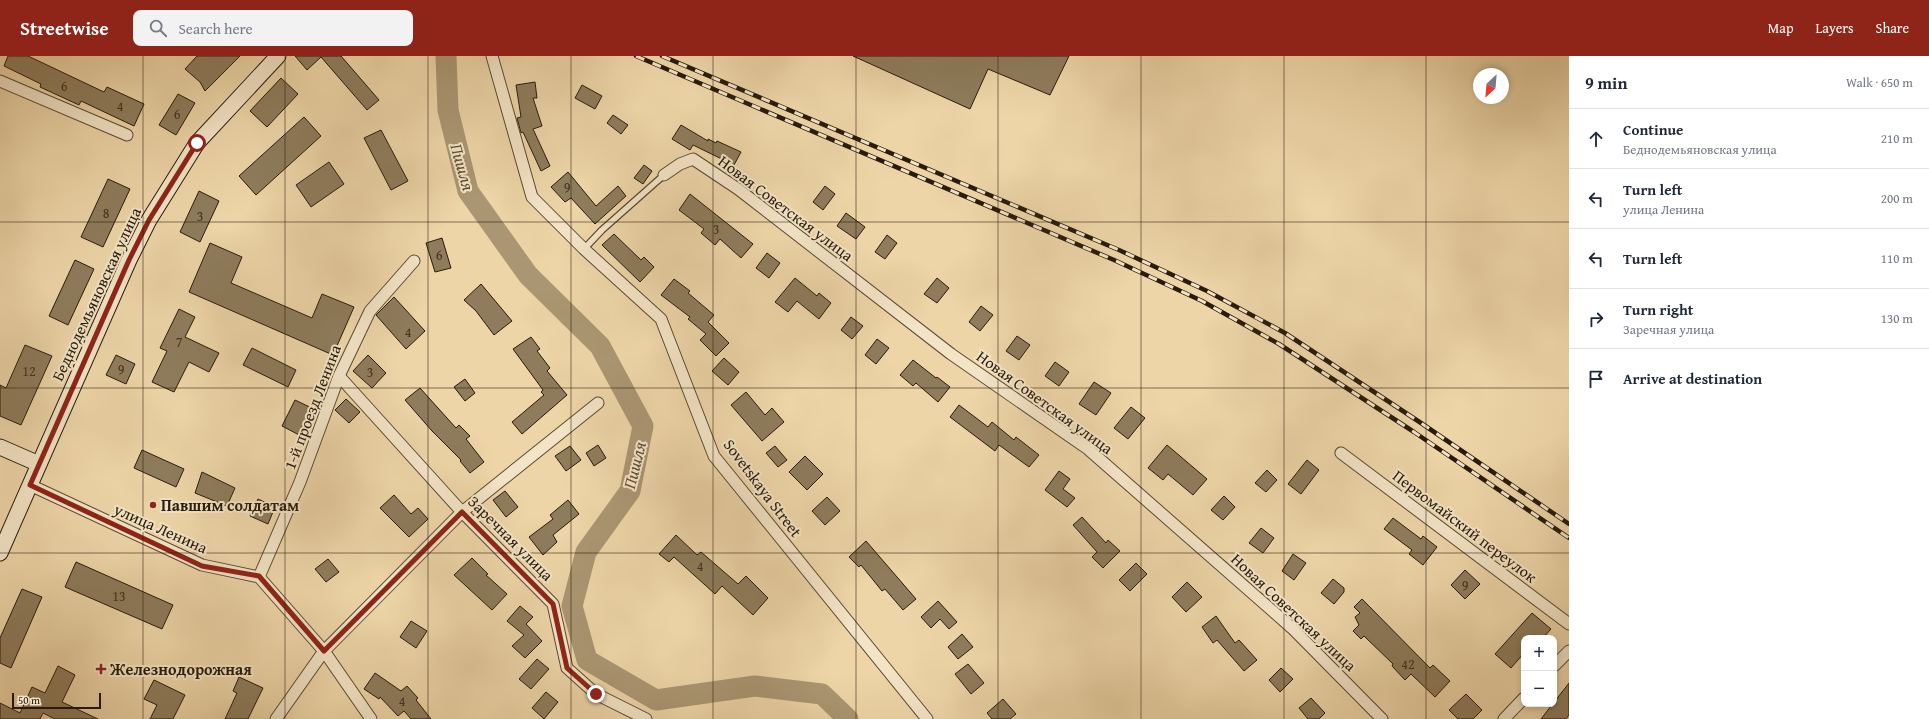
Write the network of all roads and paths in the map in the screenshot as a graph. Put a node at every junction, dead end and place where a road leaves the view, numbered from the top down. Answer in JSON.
{"nodes":[{"id":1,"x":278,"y":56,"type":"edge"},
{"id":2,"x":492,"y":56,"type":"edge"},
{"id":3,"x":0,"y":81,"type":"edge"},
{"id":4,"x":127,"y":134,"type":"dead end"},
{"id":5,"x":664,"y":175,"type":"joint"},
{"id":6,"x":584,"y":249,"type":"junction"},
{"id":7,"x":414,"y":261,"type":"dead end"},
{"id":8,"x":339,"y":376,"type":"junction"},
{"id":9,"x":598,"y":403,"type":"dead end"},
{"id":10,"x":0,"y":447,"type":"edge"},
{"id":11,"x":1342,"y":454,"type":"dead end"},
{"id":12,"x":39,"y":464,"type":"junction"},
{"id":13,"x":30,"y":485,"type":"junction"},
{"id":14,"x":462,"y":512,"type":"junction"},
{"id":15,"x":0,"y":553,"type":"edge"},
{"id":16,"x":259,"y":576,"type":"junction"},
{"id":17,"x":1569,"y":624,"type":"edge"},
{"id":18,"x":1569,"y":650,"type":"edge"},
{"id":19,"x":324,"y":651,"type":"junction"},
{"id":20,"x":1557,"y":663,"type":"edge"},
{"id":21,"x":1521,"y":701,"type":"edge"},
{"id":22,"x":276,"y":719,"type":"edge"},
{"id":23,"x":370,"y":719,"type":"edge"},
{"id":24,"x":646,"y":719,"type":"edge"},
{"id":25,"x":927,"y":719,"type":"edge"},
{"id":26,"x":1382,"y":719,"type":"edge"},
{"id":27,"x":1504,"y":719,"type":"edge"}],
"edges":[{"from":1,"to":12,"type":"main road","name":"Беднодемьяновская улица"},
{"from":2,"to":6,"type":"street","name":"Sovetskaya Street"},
{"from":3,"to":4,"type":"street"},
{"from":5,"to":6,"type":"lane"},
{"from":5,"to":26,"type":"street","name":"Новая Советская улица"},
{"from":6,"to":25,"type":"street","name":"Sovetskaya Street"},
{"from":7,"to":8,"type":"street","name":"1-й проезд Ленина"},
{"from":8,"to":14,"type":"street","name":"Заречная улица"},
{"from":8,"to":16,"type":"street","name":"1-й проезд Ленина"},
{"from":9,"to":14,"type":"street"},
{"from":10,"to":12,"type":"main road"},
{"from":11,"to":17,"type":"street","name":"Первомайский переулок"},
{"from":12,"to":13,"type":"main road","name":"Беднодемьяновская улица"},
{"from":13,"to":15,"type":"main road","name":"Беднодемьяновская улица"},
{"from":13,"to":16,"type":"street","name":"улица Ленина"},
{"from":14,"to":19,"type":"street"},
{"from":14,"to":24,"type":"street","name":"Заречная улица"},
{"from":16,"to":19,"type":"street"},
{"from":18,"to":20,"type":"street"},
{"from":19,"to":22,"type":"street"},
{"from":19,"to":23,"type":"street"},
{"from":21,"to":27,"type":"street"}]}
